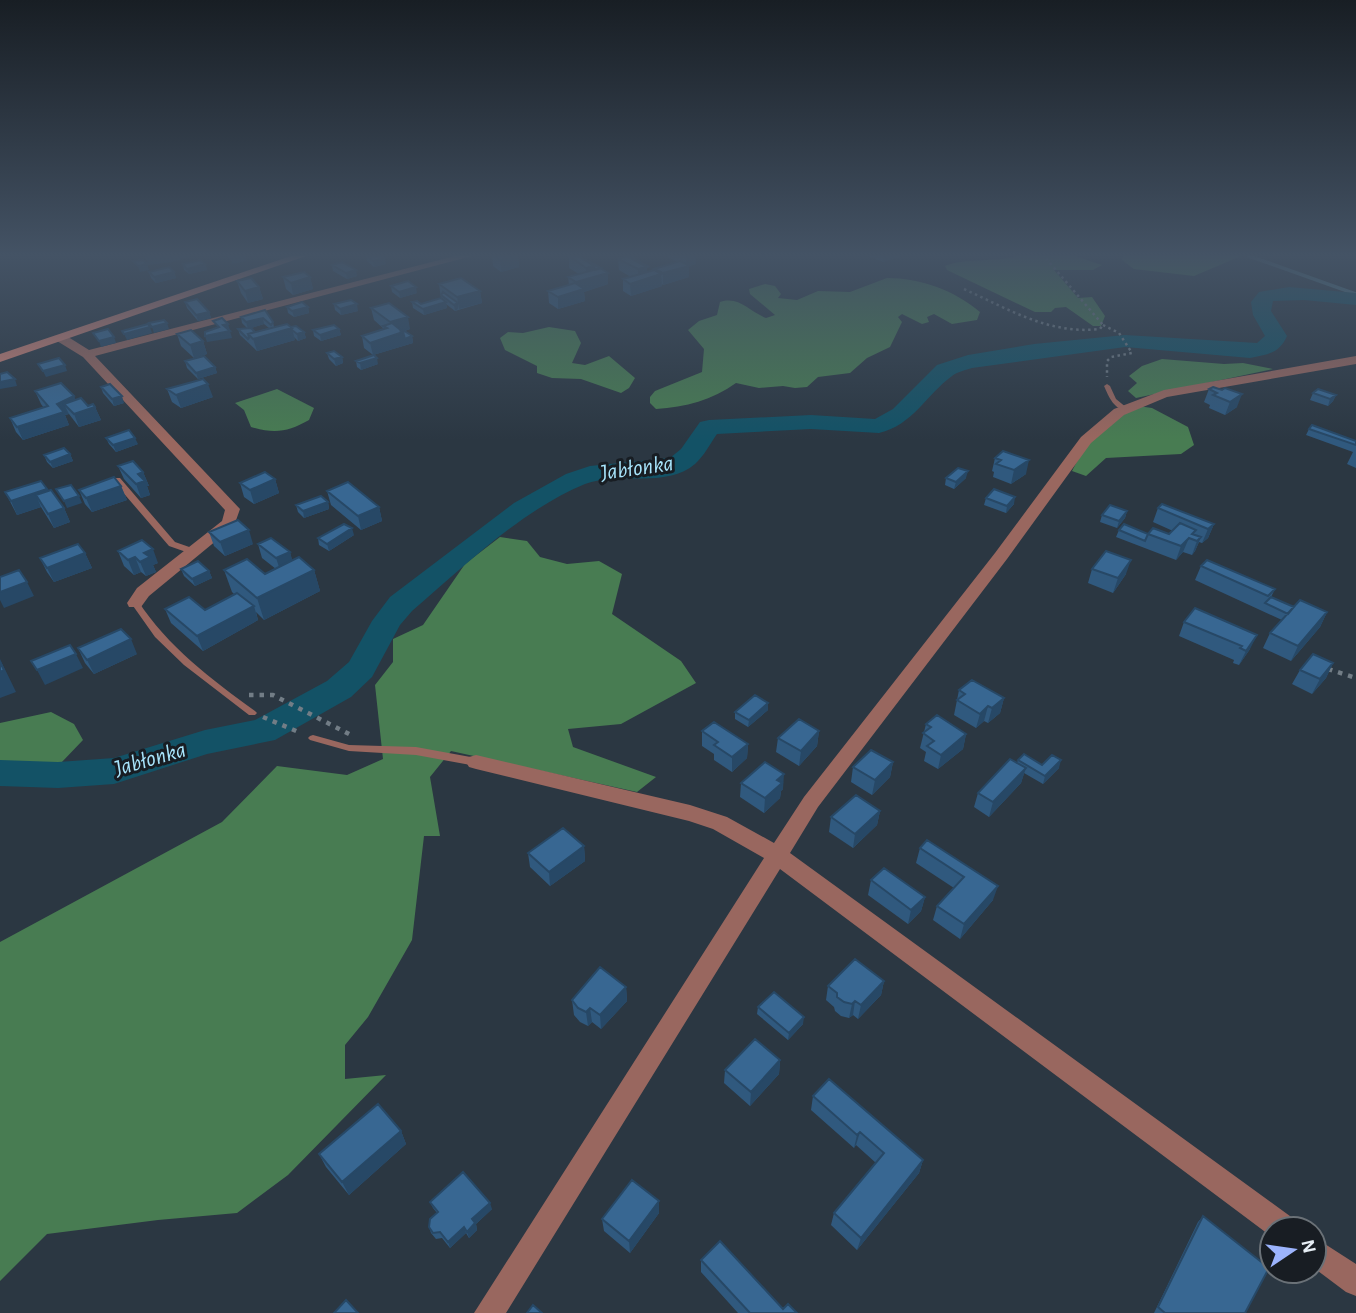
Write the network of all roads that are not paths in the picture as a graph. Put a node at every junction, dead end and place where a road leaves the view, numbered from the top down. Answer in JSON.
{"nodes":[{"id":1,"x":122,"y":317,"type":"edge"},
{"id":2,"x":229,"y":317,"type":"edge"},
{"id":3,"x":61,"y":338,"type":"junction"},
{"id":4,"x":87,"y":354,"type":"junction"},
{"id":5,"x":0,"y":358,"type":"edge"},
{"id":6,"x":1356,"y":359,"type":"edge"},
{"id":7,"x":1107,"y":386,"type":"road end"},
{"id":8,"x":1125,"y":409,"type":"junction"},
{"id":9,"x":117,"y":480,"type":"edge"},
{"id":10,"x":192,"y":551,"type":"junction"},
{"id":11,"x":135,"y":603,"type":"joint"},
{"id":12,"x":252,"y":713,"type":"road end"},
{"id":13,"x":313,"y":738,"type":"road end"},
{"id":14,"x":476,"y":762,"type":"joint"},
{"id":15,"x":778,"y":856,"type":"junction"},
{"id":16,"x":1265,"y":1215,"type":"edge"},
{"id":17,"x":1328,"y":1261,"type":"edge"},
{"id":18,"x":1356,"y":1282,"type":"edge"},
{"id":19,"x":489,"y":1313,"type":"edge"}],
"edges":[{"from":1,"to":3,"type":"main road"},
{"from":2,"to":4,"type":"street"},
{"from":3,"to":4,"type":"street"},
{"from":3,"to":5,"type":"main road"},
{"from":4,"to":10,"type":"street"},
{"from":6,"to":8,"type":"street"},
{"from":7,"to":8,"type":"lane"},
{"from":8,"to":15,"type":"street"},
{"from":9,"to":10,"type":"lane"},
{"from":10,"to":11,"type":"street"},
{"from":11,"to":12,"type":"lane"},
{"from":13,"to":14,"type":"lane"},
{"from":14,"to":15,"type":"street"},
{"from":15,"to":16,"type":"street"},
{"from":15,"to":19,"type":"street"},
{"from":17,"to":18,"type":"street"}]}
